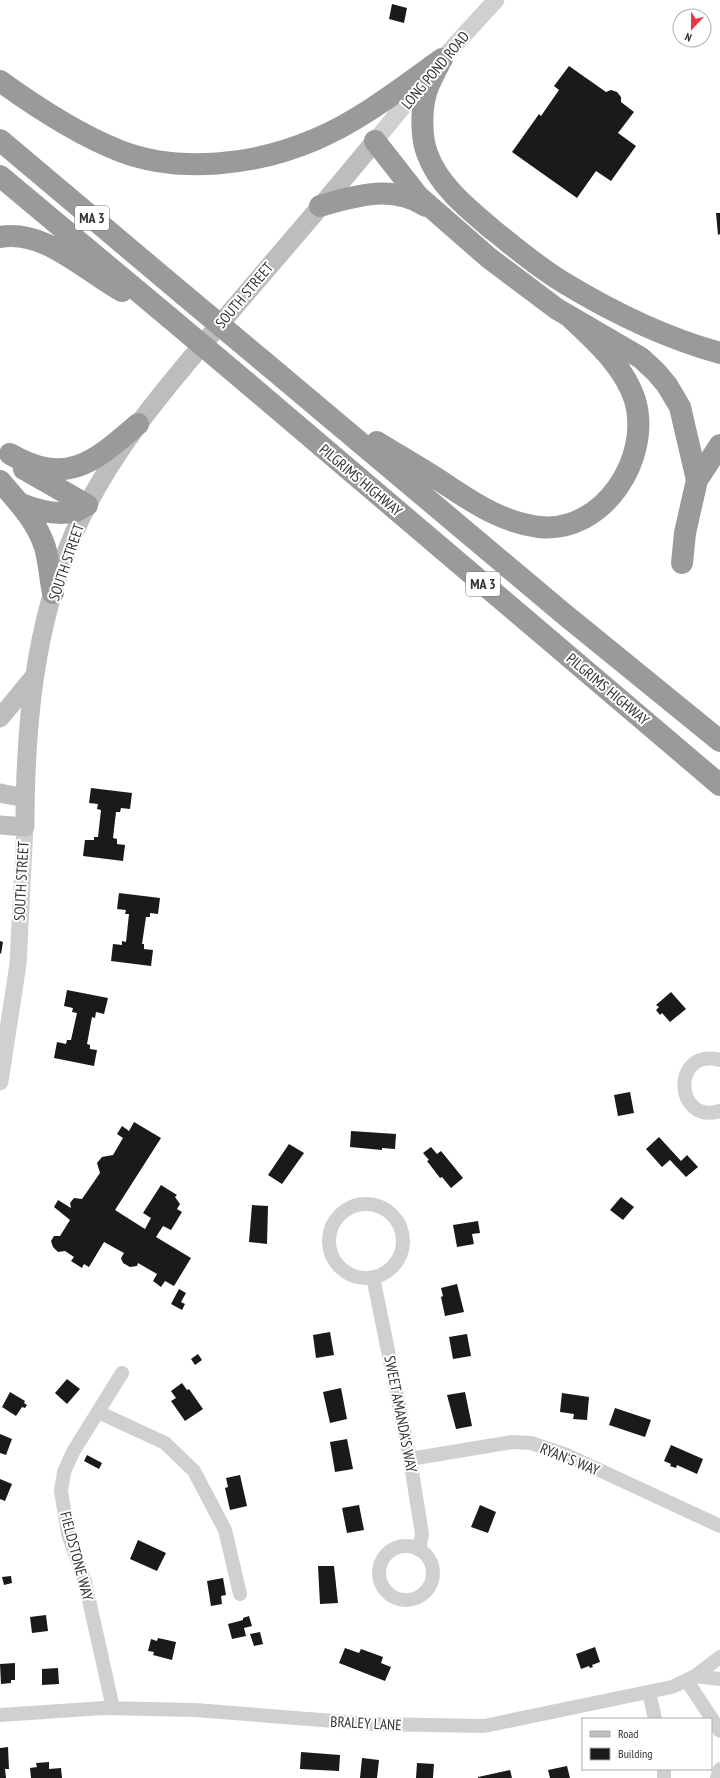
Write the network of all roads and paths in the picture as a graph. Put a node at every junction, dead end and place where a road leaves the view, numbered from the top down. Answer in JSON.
{"nodes":[{"id":1,"x":496,"y":0,"type":"edge"},
{"id":2,"x":442,"y":59,"type":"junction"},
{"id":3,"x":0,"y":81,"type":"edge"},
{"id":4,"x":0,"y":140,"type":"edge"},
{"id":5,"x":375,"y":141,"type":"junction"},
{"id":6,"x":0,"y":176,"type":"edge"},
{"id":7,"x":458,"y":199,"type":"junction"},
{"id":8,"x":320,"y":206,"type":"junction"},
{"id":9,"x":433,"y":211,"type":"junction"},
{"id":10,"x":0,"y":237,"type":"edge"},
{"id":11,"x":170,"y":318,"type":"junction"},
{"id":12,"x":571,"y":318,"type":"junction"},
{"id":13,"x":720,"y":353,"type":"edge"},
{"id":14,"x":311,"y":402,"type":"junction"},
{"id":15,"x":138,"y":424,"type":"junction"},
{"id":16,"x":720,"y":444,"type":"edge"},
{"id":17,"x":5,"y":449,"type":"edge"},
{"id":18,"x":697,"y":480,"type":"junction"},
{"id":19,"x":0,"y":481,"type":"edge"},
{"id":20,"x":21,"y":504,"type":"junction"},
{"id":21,"x":87,"y":506,"type":"junction"},
{"id":22,"x":682,"y":563,"type":"dead end"},
{"id":23,"x":53,"y":593,"type":"junction"},
{"id":24,"x":34,"y":677,"type":"junction"},
{"id":25,"x":0,"y":718,"type":"edge"},
{"id":26,"x":720,"y":742,"type":"edge"},
{"id":27,"x":720,"y":785,"type":"edge"},
{"id":28,"x":0,"y":793,"type":"edge"},
{"id":29,"x":25,"y":798,"type":"junction"},
{"id":30,"x":0,"y":825,"type":"edge"},
{"id":31,"x":25,"y":827,"type":"junction"},
{"id":32,"x":720,"y":1060,"type":"edge"},
{"id":33,"x":0,"y":1082,"type":"edge"},
{"id":34,"x":720,"y":1111,"type":"edge"},
{"id":35,"x":373,"y":1277,"type":"junction"},
{"id":36,"x":122,"y":1373,"type":"dead end"},
{"id":37,"x":98,"y":1412,"type":"junction"},
{"id":38,"x":410,"y":1459,"type":"junction"},
{"id":39,"x":720,"y":1526,"type":"edge"},
{"id":40,"x":420,"y":1550,"type":"dead end"},
{"id":41,"x":240,"y":1594,"type":"dead end"},
{"id":42,"x":720,"y":1657,"type":"edge"},
{"id":43,"x":691,"y":1678,"type":"junction"},
{"id":44,"x":720,"y":1679,"type":"edge"},
{"id":45,"x":649,"y":1692,"type":"junction"},
{"id":46,"x":113,"y":1708,"type":"junction"},
{"id":47,"x":0,"y":1715,"type":"edge"},
{"id":48,"x":655,"y":1718,"type":"edge"},
{"id":49,"x":720,"y":1731,"type":"edge"},
{"id":50,"x":720,"y":1769,"type":"edge"},
{"id":51,"x":717,"y":1778,"type":"edge"}],
"edges":[{"from":1,"to":2,"type":"street","name":"LONG POND ROAD"},
{"from":2,"to":3,"type":"highway"},
{"from":2,"to":5,"type":"street","name":"LONG POND ROAD"},
{"from":2,"to":7,"type":"highway"},
{"from":4,"to":14,"type":"highway","name":"PILGRIMS HIGHWAY","number":"MA 3","bridge":true},
{"from":5,"to":7,"type":"highway"},
{"from":5,"to":8,"type":"main road","name":"SOUTH STREET"},
{"from":5,"to":9,"type":"highway"},
{"from":6,"to":11,"type":"highway","name":"PILGRIMS HIGHWAY","number":"MA 3"},
{"from":7,"to":13,"type":"highway"},
{"from":8,"to":9,"type":"highway"},
{"from":8,"to":15,"type":"main road","name":"SOUTH STREET"},
{"from":9,"to":12,"type":"highway"},
{"from":10,"to":11,"type":"highway"},
{"from":11,"to":27,"type":"highway","name":"PILGRIMS HIGHWAY","number":"MA 3","bridge":true},
{"from":12,"to":14,"type":"highway"},
{"from":12,"to":18,"type":"highway"},
{"from":14,"to":26,"type":"highway","name":"PILGRIMS HIGHWAY","number":"MA 3"},
{"from":15,"to":17,"type":"highway"},
{"from":15,"to":21,"type":"main road","name":"SOUTH STREET"},
{"from":16,"to":18,"type":"highway"},
{"from":17,"to":21,"type":"highway"},
{"from":18,"to":22,"type":"highway"},
{"from":19,"to":20,"type":"highway"},
{"from":20,"to":21,"type":"highway"},
{"from":20,"to":23,"type":"highway"},
{"from":21,"to":23,"type":"main road","name":"SOUTH STREET"},
{"from":23,"to":24,"type":"main road","name":"SOUTH STREET"},
{"from":24,"to":25,"type":"main road"},
{"from":24,"to":29,"type":"main road","name":"SOUTH STREET"},
{"from":28,"to":29,"type":"main road"},
{"from":29,"to":31,"type":"main road","name":"SOUTH STREET"},
{"from":30,"to":31,"type":"main road"},
{"from":31,"to":33,"type":"street","name":"SOUTH STREET"},
{"from":32,"to":34,"type":"street"},
{"from":35,"to":35,"type":"street"},
{"from":35,"to":38,"type":"street","name":"SWEET AMANDA'S WAY"},
{"from":36,"to":37,"type":"street","name":"FIELDSTONE WAY"},
{"from":37,"to":41,"type":"street"},
{"from":37,"to":46,"type":"street","name":"FIELDSTONE WAY"},
{"from":38,"to":39,"type":"street","name":"RYAN'S WAY"},
{"from":38,"to":40,"type":"street","name":"SWEET AMANDA'S WAY"},
{"from":42,"to":43,"type":"street","name":"BRALEY LANE"},
{"from":43,"to":44,"type":"street"},
{"from":43,"to":45,"type":"street","name":"BRALEY LANE"},
{"from":43,"to":49,"type":"street"},
{"from":45,"to":46,"type":"street","name":"BRALEY LANE"},
{"from":45,"to":48,"type":"street"},
{"from":46,"to":47,"type":"street","name":"BRALEY LANE"},
{"from":50,"to":51,"type":"street"}]}
